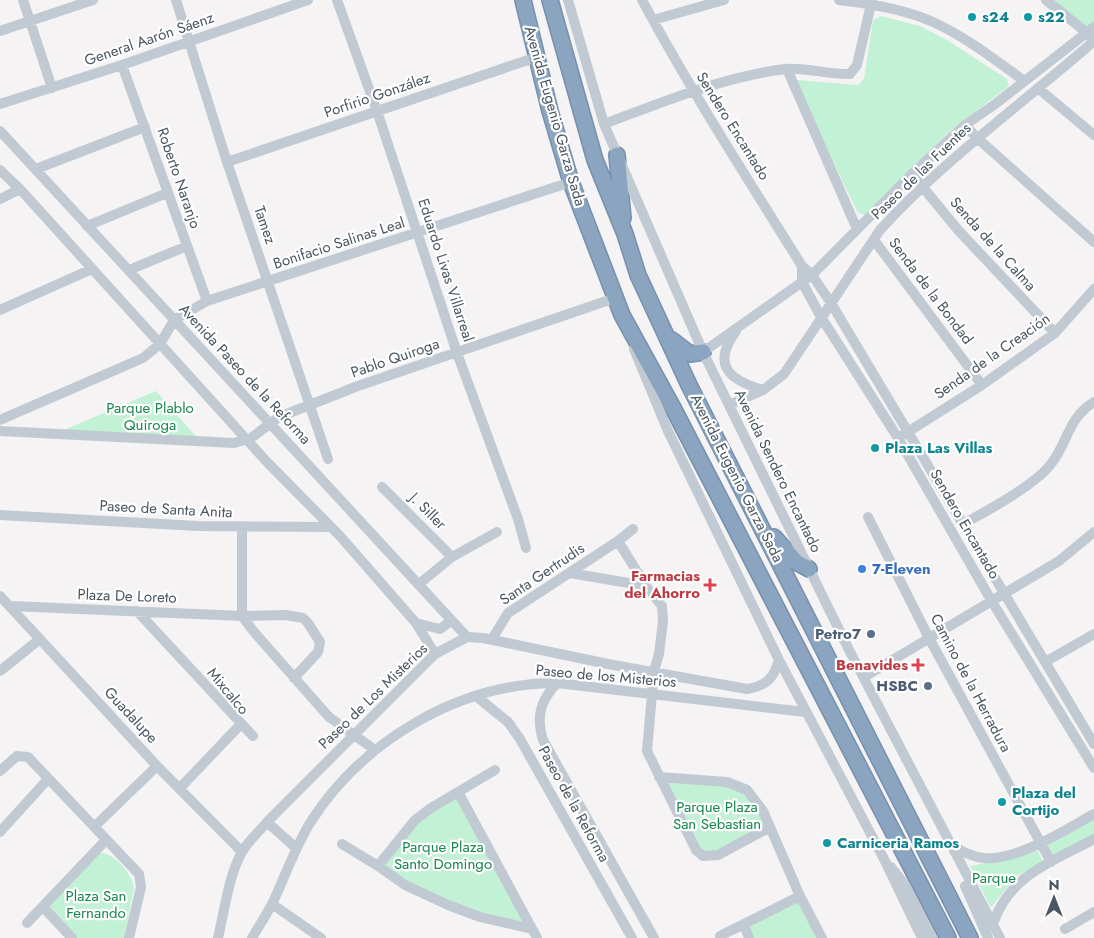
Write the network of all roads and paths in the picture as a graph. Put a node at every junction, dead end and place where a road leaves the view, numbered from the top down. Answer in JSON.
{"nodes":[{"id":1,"x":23,"y":0,"type":"edge"},
{"id":2,"x":93,"y":0,"type":"edge"},
{"id":3,"x":176,"y":0,"type":"edge"},
{"id":4,"x":308,"y":0,"type":"edge"},
{"id":5,"x":337,"y":0,"type":"edge"},
{"id":6,"x":523,"y":0,"type":"edge"},
{"id":7,"x":550,"y":0,"type":"edge"},
{"id":8,"x":568,"y":0,"type":"edge"},
{"id":9,"x":642,"y":0,"type":"edge"},
{"id":10,"x":724,"y":0,"type":"edge"},
{"id":11,"x":839,"y":0,"type":"edge"},
{"id":12,"x":1046,"y":0,"type":"edge"},
{"id":13,"x":872,"y":2,"type":"edge"},
{"id":14,"x":653,"y":20,"type":"junction"},
{"id":15,"x":30,"y":21,"type":"junction"},
{"id":16,"x":0,"y":31,"type":"edge"},
{"id":17,"x":1092,"y":34,"type":"edge"},
{"id":18,"x":190,"y":40,"type":"junction"},
{"id":19,"x":537,"y":57,"type":"junction"},
{"id":20,"x":122,"y":65,"type":"junction"},
{"id":21,"x":787,"y":69,"type":"junction"},
{"id":22,"x":1023,"y":80,"type":"junction"},
{"id":23,"x":52,"y":88,"type":"junction"},
{"id":24,"x":1039,"y":89,"type":"junction"},
{"id":25,"x":694,"y":90,"type":"junction"},
{"id":26,"x":0,"y":104,"type":"edge"},
{"id":27,"x":377,"y":110,"type":"junction"},
{"id":28,"x":604,"y":124,"type":"junction"},
{"id":29,"x":965,"y":125,"type":"junction"},
{"id":30,"x":145,"y":127,"type":"junction"},
{"id":31,"x":0,"y":131,"type":"edge"},
{"id":32,"x":1094,"y":135,"type":"edge"},
{"id":33,"x":976,"y":137,"type":"junction"},
{"id":34,"x":617,"y":155,"type":"junction"},
{"id":35,"x":227,"y":162,"type":"junction"},
{"id":36,"x":36,"y":169,"type":"junction"},
{"id":37,"x":0,"y":170,"type":"edge"},
{"id":38,"x":912,"y":174,"type":"junction"},
{"id":39,"x":571,"y":182,"type":"junction"},
{"id":40,"x":922,"y":187,"type":"junction"},
{"id":41,"x":20,"y":189,"type":"junction"},
{"id":42,"x":167,"y":193,"type":"junction"},
{"id":43,"x":0,"y":199,"type":"edge"},
{"id":44,"x":87,"y":226,"type":"junction"},
{"id":45,"x":857,"y":229,"type":"junction"},
{"id":46,"x":419,"y":233,"type":"junction"},
{"id":47,"x":625,"y":234,"type":"junction"},
{"id":48,"x":874,"y":240,"type":"junction"},
{"id":49,"x":1094,"y":242,"type":"edge"},
{"id":50,"x":187,"y":246,"type":"junction"},
{"id":51,"x":802,"y":266,"type":"junction"},
{"id":52,"x":92,"y":268,"type":"junction"},
{"id":53,"x":129,"y":270,"type":"junction"},
{"id":54,"x":812,"y":275,"type":"junction"},
{"id":55,"x":269,"y":281,"type":"junction"},
{"id":56,"x":802,"y":282,"type":"junction"},
{"id":57,"x":1094,"y":289,"type":"edge"},
{"id":58,"x":615,"y":298,"type":"junction"},
{"id":59,"x":207,"y":301,"type":"junction"},
{"id":60,"x":831,"y":303,"type":"junction"},
{"id":61,"x":0,"y":310,"type":"edge"},
{"id":62,"x":622,"y":315,"type":"junction"},
{"id":63,"x":821,"y":317,"type":"junction"},
{"id":64,"x":174,"y":320,"type":"junction"},
{"id":65,"x":739,"y":326,"type":"junction"},
{"id":66,"x":1055,"y":333,"type":"junction"},
{"id":67,"x":667,"y":334,"type":"junction"},
{"id":68,"x":160,"y":344,"type":"junction"},
{"id":69,"x":703,"y":352,"type":"junction"},
{"id":70,"x":457,"y":353,"type":"junction"},
{"id":71,"x":982,"y":384,"type":"junction"},
{"id":72,"x":763,"y":390,"type":"junction"},
{"id":73,"x":1094,"y":402,"type":"edge"},
{"id":74,"x":311,"y":405,"type":"junction"},
{"id":75,"x":729,"y":405,"type":"junction"},
{"id":76,"x":0,"y":420,"type":"edge"},
{"id":77,"x":269,"y":424,"type":"junction"},
{"id":78,"x":0,"y":431,"type":"edge"},
{"id":79,"x":908,"y":431,"type":"junction"},
{"id":80,"x":248,"y":438,"type":"junction"},
{"id":81,"x":898,"y":438,"type":"junction"},
{"id":82,"x":328,"y":459,"type":"dead end"},
{"id":83,"x":382,"y":486,"type":"dead end"},
{"id":84,"x":755,"y":510,"type":"junction"},
{"id":85,"x":0,"y":515,"type":"edge"},
{"id":86,"x":868,"y":517,"type":"dead end"},
{"id":87,"x":963,"y":524,"type":"junction"},
{"id":88,"x":330,"y":527,"type":"junction"},
{"id":89,"x":242,"y":528,"type":"junction"},
{"id":90,"x":633,"y":529,"type":"dead end"},
{"id":91,"x":498,"y":532,"type":"dead end"},
{"id":92,"x":1094,"y":532,"type":"edge"},
{"id":93,"x":618,"y":541,"type":"junction"},
{"id":94,"x":526,"y":548,"type":"dead end"},
{"id":95,"x":452,"y":557,"type":"junction"},
{"id":96,"x":809,"y":569,"type":"junction"},
{"id":97,"x":570,"y":573,"type":"junction"},
{"id":98,"x":418,"y":584,"type":"junction"},
{"id":99,"x":646,"y":586,"type":"junction"},
{"id":100,"x":1003,"y":594,"type":"junction"},
{"id":101,"x":0,"y":596,"type":"edge"},
{"id":102,"x":991,"y":600,"type":"junction"},
{"id":103,"x":11,"y":606,"type":"junction"},
{"id":104,"x":137,"y":612,"type":"junction"},
{"id":105,"x":242,"y":616,"type":"junction"},
{"id":106,"x":451,"y":620,"type":"junction"},
{"id":107,"x":416,"y":623,"type":"junction"},
{"id":108,"x":1094,"y":634,"type":"edge"},
{"id":109,"x":467,"y":638,"type":"junction"},
{"id":110,"x":929,"y":638,"type":"junction"},
{"id":111,"x":40,"y":639,"type":"junction"},
{"id":112,"x":492,"y":639,"type":"junction"},
{"id":113,"x":435,"y":654,"type":"junction"},
{"id":114,"x":779,"y":660,"type":"junction"},
{"id":115,"x":1045,"y":662,"type":"junction"},
{"id":116,"x":0,"y":671,"type":"edge"},
{"id":117,"x":654,"y":671,"type":"junction"},
{"id":118,"x":864,"y":677,"type":"junction"},
{"id":119,"x":294,"y":678,"type":"junction"},
{"id":120,"x":557,"y":683,"type":"junction"},
{"id":121,"x":651,"y":694,"type":"junction"},
{"id":122,"x":476,"y":696,"type":"junction"},
{"id":123,"x":805,"y":712,"type":"junction"},
{"id":124,"x":240,"y":725,"type":"junction"},
{"id":125,"x":1091,"y":732,"type":"edge"},
{"id":126,"x":354,"y":734,"type":"junction"},
{"id":127,"x":253,"y":736,"type":"dead end"},
{"id":128,"x":1094,"y":744,"type":"edge"},
{"id":129,"x":375,"y":750,"type":"junction"},
{"id":130,"x":157,"y":766,"type":"junction"},
{"id":131,"x":1094,"y":768,"type":"edge"},
{"id":132,"x":495,"y":770,"type":"dead end"},
{"id":133,"x":0,"y":772,"type":"edge"},
{"id":134,"x":659,"y":777,"type":"junction"},
{"id":135,"x":48,"y":779,"type":"junction"},
{"id":136,"x":179,"y":789,"type":"junction"},
{"id":137,"x":458,"y":792,"type":"junction"},
{"id":138,"x":1094,"y":814,"type":"edge"},
{"id":139,"x":267,"y":822,"type":"junction"},
{"id":140,"x":95,"y":826,"type":"junction"},
{"id":141,"x":770,"y":827,"type":"junction"},
{"id":142,"x":0,"y":832,"type":"edge"},
{"id":143,"x":1094,"y":839,"type":"edge"},
{"id":144,"x":106,"y":840,"type":"junction"},
{"id":145,"x":1040,"y":842,"type":"junction"},
{"id":146,"x":948,"y":843,"type":"junction"},
{"id":147,"x":342,"y":844,"type":"dead end"},
{"id":148,"x":296,"y":848,"type":"junction"},
{"id":149,"x":242,"y":852,"type":"junction"},
{"id":150,"x":884,"y":859,"type":"junction"},
{"id":151,"x":1051,"y":862,"type":"junction"},
{"id":152,"x":378,"y":866,"type":"junction"},
{"id":153,"x":800,"y":896,"type":"junction"},
{"id":154,"x":272,"y":904,"type":"junction"},
{"id":155,"x":43,"y":907,"type":"junction"},
{"id":156,"x":1094,"y":912,"type":"edge"},
{"id":157,"x":26,"y":923,"type":"dead end"},
{"id":158,"x":993,"y":924,"type":"junction"},
{"id":159,"x":744,"y":925,"type":"junction"},
{"id":160,"x":1065,"y":929,"type":"dead end"},
{"id":161,"x":535,"y":934,"type":"edge"},
{"id":162,"x":720,"y":936,"type":"dead end"},
{"id":163,"x":72,"y":938,"type":"edge"},
{"id":164,"x":129,"y":938,"type":"edge"},
{"id":165,"x":218,"y":938,"type":"edge"},
{"id":166,"x":252,"y":938,"type":"edge"},
{"id":167,"x":321,"y":938,"type":"edge"},
{"id":168,"x":632,"y":938,"type":"edge"},
{"id":169,"x":654,"y":938,"type":"edge"},
{"id":170,"x":749,"y":938,"type":"edge"},
{"id":171,"x":822,"y":938,"type":"edge"},
{"id":172,"x":922,"y":938,"type":"edge"},
{"id":173,"x":932,"y":938,"type":"edge"},
{"id":174,"x":948,"y":938,"type":"edge"},
{"id":175,"x":970,"y":938,"type":"edge"},
{"id":176,"x":988,"y":938,"type":"edge"},
{"id":177,"x":1000,"y":938,"type":"edge"}],
"edges":[{"from":1,"to":15,"type":"street"},
{"from":2,"to":15,"type":"street"},
{"from":3,"to":18,"type":"street","name":"Tamez"},
{"from":4,"to":18,"type":"street","name":"General Aarón Sáenz"},
{"from":5,"to":27,"type":"street","name":"Eduardo Livas Villarreal"},
{"from":6,"to":19,"type":"highway","name":"Avenida Eugenio Garza Sada"},
{"from":7,"to":47,"type":"highway","name":"Avenida Eugenio Garza Sada"},
{"from":8,"to":28,"type":"street","name":"Avenida Sendero Encantado"},
{"from":9,"to":14,"type":"street","name":"Sendero Encantado"},
{"from":10,"to":14,"type":"street"},
{"from":11,"to":13,"type":"street"},
{"from":12,"to":17,"type":"street"},
{"from":13,"to":21,"type":"street"},
{"from":13,"to":22,"type":"street"},
{"from":14,"to":25,"type":"street","name":"Sendero Encantado"},
{"from":15,"to":16,"type":"street"},
{"from":15,"to":23,"type":"street"},
{"from":17,"to":22,"type":"street","name":"Paseo de las Fuentes"},
{"from":17,"to":24,"type":"street","name":"Paseo de las Fuentes"},
{"from":18,"to":20,"type":"street","name":"General Aarón Sáenz"},
{"from":18,"to":35,"type":"street","name":"Tamez"},
{"from":19,"to":27,"type":"street","name":"Porfirio González"},
{"from":19,"to":39,"type":"highway","name":"Avenida Eugenio Garza Sada"},
{"from":20,"to":23,"type":"street","name":"General Aarón Sáenz"},
{"from":20,"to":30,"type":"street","name":"Roberto Naranjo"},
{"from":21,"to":25,"type":"street"},
{"from":21,"to":45,"type":"street"},
{"from":22,"to":29,"type":"street","name":"Paseo de las Fuentes"},
{"from":23,"to":26,"type":"street","name":"General Aarón Sáenz"},
{"from":24,"to":32,"type":"street"},
{"from":24,"to":33,"type":"street","name":"Paseo de las Fuentes"},
{"from":25,"to":28,"type":"street"},
{"from":25,"to":51,"type":"street","name":"Sendero Encantado"},
{"from":27,"to":35,"type":"street","name":"Porfirio González"},
{"from":27,"to":46,"type":"street","name":"Eduardo Livas Villarreal"},
{"from":28,"to":34,"type":"street","name":"Avenida Sendero Encantado"},
{"from":29,"to":33,"type":"street"},
{"from":29,"to":38,"type":"street","name":"Paseo de las Fuentes"},
{"from":30,"to":36,"type":"street"},
{"from":30,"to":42,"type":"street","name":"Roberto Naranjo"},
{"from":31,"to":36,"type":"street","name":"Avenida Paseo de la Reforma"},
{"from":33,"to":40,"type":"street","name":"Paseo de las Fuentes"},
{"from":33,"to":49,"type":"street"},
{"from":34,"to":47,"type":"highway"},
{"from":34,"to":69,"type":"street","name":"Avenida Sendero Encantado"},
{"from":35,"to":55,"type":"street","name":"Tamez"},
{"from":36,"to":44,"type":"street","name":"Avenida Paseo de la Reforma"},
{"from":37,"to":41,"type":"street"},
{"from":38,"to":40,"type":"street","name":"Senda de la Calma"},
{"from":38,"to":45,"type":"street","name":"Paseo de las Fuentes"},
{"from":39,"to":46,"type":"street","name":"Bonifacio Salinas Leal"},
{"from":39,"to":58,"type":"highway","name":"Avenida Eugenio Garza Sada"},
{"from":40,"to":48,"type":"street","name":"Paseo de las Fuentes"},
{"from":40,"to":66,"type":"street","name":"Senda de la Calma"},
{"from":41,"to":43,"type":"street"},
{"from":41,"to":52,"type":"street"},
{"from":42,"to":44,"type":"street"},
{"from":42,"to":50,"type":"street","name":"Roberto Naranjo"},
{"from":44,"to":53,"type":"street","name":"Avenida Paseo de la Reforma"},
{"from":45,"to":54,"type":"street","name":"Paseo de las Fuentes"},
{"from":46,"to":55,"type":"street","name":"Bonifacio Salinas Leal"},
{"from":46,"to":70,"type":"street","name":"Eduardo Livas Villarreal"},
{"from":47,"to":67,"type":"highway","name":"Avenida Eugenio Garza Sada"},
{"from":48,"to":60,"type":"street","name":"Paseo de las Fuentes"},
{"from":48,"to":71,"type":"street","name":"Senda de la Bondad"},
{"from":50,"to":53,"type":"street"},
{"from":50,"to":59,"type":"street","name":"Roberto Naranjo"},
{"from":51,"to":54,"type":"street","name":"Sendero Encantado"},
{"from":51,"to":56,"type":"street","name":"Sendero Encantado"},
{"from":52,"to":61,"type":"street"},
{"from":52,"to":68,"type":"street"},
{"from":53,"to":64,"type":"street","name":"Avenida Paseo de la Reforma"},
{"from":54,"to":56,"type":"street","name":"Paseo de las Fuentes"},
{"from":54,"to":60,"type":"street","name":"Sendero Encantado"},
{"from":55,"to":59,"type":"street","name":"Bonifacio Salinas Leal"},
{"from":55,"to":74,"type":"street","name":"Tamez"},
{"from":56,"to":63,"type":"street","name":"Sendero Encantado"},
{"from":56,"to":65,"type":"street","name":"Paseo de las Fuentes"},
{"from":57,"to":66,"type":"street","name":"Senda de la Creación"},
{"from":58,"to":62,"type":"highway","name":"Avenida Eugenio Garza Sada"},
{"from":58,"to":70,"type":"street","name":"Pablo Quiroga"},
{"from":59,"to":64,"type":"street","name":"Bonifacio Salinas Leal"},
{"from":60,"to":63,"type":"street","name":"Paseo de las Fuentes"},
{"from":60,"to":79,"type":"street","name":"Sendero Encantado"},
{"from":62,"to":114,"type":"street","name":"Avenida Eugenio Garza Sada"},
{"from":62,"to":174,"type":"highway","name":"Avenida Eugenio Garza Sada"},
{"from":63,"to":72,"type":"street","name":"Paseo de las Fuentes"},
{"from":63,"to":81,"type":"street","name":"Sendero Encantado"},
{"from":64,"to":68,"type":"street","name":"Bonifacio Salinas Leal"},
{"from":64,"to":77,"type":"street","name":"Avenida Paseo de la Reforma"},
{"from":65,"to":69,"type":"street","name":"Paseo de las Fuentes"},
{"from":65,"to":72,"type":"street"},
{"from":66,"to":71,"type":"street","name":"Senda de la Creación"},
{"from":67,"to":69,"type":"highway"},
{"from":67,"to":84,"type":"highway","name":"Avenida Eugenio Garza Sada"},
{"from":68,"to":76,"type":"street"},
{"from":68,"to":80,"type":"street"},
{"from":69,"to":75,"type":"street","name":"Avenida Sendero Encantado"},
{"from":70,"to":74,"type":"street","name":"Pablo Quiroga"},
{"from":70,"to":94,"type":"street","name":"Eduardo Livas Villarreal"},
{"from":71,"to":79,"type":"street","name":"Senda de la Creación"},
{"from":72,"to":75,"type":"street","name":"Paseo de las Fuentes"},
{"from":73,"to":87,"type":"street"},
{"from":74,"to":77,"type":"street","name":"Pablo Quiroga"},
{"from":74,"to":82,"type":"street","name":"Tamez"},
{"from":75,"to":96,"type":"street","name":"Avenida Sendero Encantado"},
{"from":77,"to":80,"type":"street","name":"Pablo Quiroga"},
{"from":77,"to":98,"type":"street","name":"Avenida Paseo de la Reforma"},
{"from":78,"to":80,"type":"street"},
{"from":79,"to":81,"type":"street","name":"Senda de la Creación"},
{"from":79,"to":87,"type":"street","name":"Sendero Encantado"},
{"from":80,"to":88,"type":"street"},
{"from":81,"to":102,"type":"street","name":"Sendero Encantado"},
{"from":83,"to":95,"type":"street","name":"J. Siller"},
{"from":84,"to":96,"type":"highway"},
{"from":84,"to":175,"type":"highway","name":"Avenida Eugenio Garza Sada"},
{"from":85,"to":89,"type":"street","name":"Paseo de Santa Anita"},
{"from":86,"to":110,"type":"street","name":"Camino de la Herradura"},
{"from":87,"to":100,"type":"street","name":"Sendero Encantado"},
{"from":88,"to":89,"type":"street","name":"Paseo de Santa Anita"},
{"from":88,"to":107,"type":"street"},
{"from":89,"to":105,"type":"street"},
{"from":90,"to":93,"type":"street","name":"Santa Gertrudis"},
{"from":91,"to":95,"type":"street"},
{"from":92,"to":100,"type":"street"},
{"from":93,"to":97,"type":"street","name":"Santa Gertrudis"},
{"from":93,"to":99,"type":"street"},
{"from":95,"to":98,"type":"street"},
{"from":96,"to":118,"type":"street","name":"Avenida Sendero Encantado"},
{"from":97,"to":99,"type":"street"},
{"from":97,"to":112,"type":"street","name":"Santa Gertrudis"},
{"from":98,"to":106,"type":"street","name":"Avenida Paseo de la Reforma"},
{"from":99,"to":117,"type":"street"},
{"from":100,"to":102,"type":"street"},
{"from":100,"to":115,"type":"street","name":"Sendero Encantado"},
{"from":101,"to":103,"type":"street","name":"Guadalupe"},
{"from":102,"to":110,"type":"street"},
{"from":102,"to":131,"type":"street","name":"Sendero Encantado"},
{"from":103,"to":104,"type":"street","name":"Plaza De Loreto"},
{"from":103,"to":111,"type":"street","name":"Guadalupe"},
{"from":104,"to":105,"type":"street","name":"Plaza De Loreto"},
{"from":104,"to":124,"type":"street","name":"Mixcalco"},
{"from":105,"to":119,"type":"street"},
{"from":105,"to":119,"type":"street","name":"Plaza De Loreto"},
{"from":106,"to":107,"type":"street"},
{"from":106,"to":109,"type":"street","name":"Avenida Paseo de la Reforma"},
{"from":107,"to":113,"type":"street"},
{"from":108,"to":115,"type":"street"},
{"from":109,"to":112,"type":"street","name":"Paseo de Los Misterios"},
{"from":109,"to":113,"type":"street","name":"Paseo de Los Misterios"},
{"from":110,"to":118,"type":"street"},
{"from":110,"to":145,"type":"street","name":"Camino de la Herradura"},
{"from":111,"to":116,"type":"street"},
{"from":111,"to":130,"type":"street","name":"Guadalupe"},
{"from":112,"to":117,"type":"street","name":"Paseo de Los Misterios"},
{"from":113,"to":126,"type":"street","name":"Paseo de Los Misterios"},
{"from":114,"to":117,"type":"street","name":"Paseo de Los Misterios"},
{"from":114,"to":123,"type":"street","name":"Avenida Eugenio Garza Sada"},
{"from":115,"to":125,"type":"street","name":"Sendero Encantado"},
{"from":117,"to":121,"type":"street"},
{"from":118,"to":146,"type":"street","name":"Avenida Sendero Encantado"},
{"from":119,"to":126,"type":"street"},
{"from":120,"to":121,"type":"street","name":"Paseo de los Misterios"},
{"from":120,"to":122,"type":"street","name":"Paseo de los Misterios"},
{"from":120,"to":169,"type":"street","name":"Paseo de la Reforma"},
{"from":121,"to":123,"type":"street","name":"Paseo de los Misterios"},
{"from":121,"to":134,"type":"street"},
{"from":122,"to":129,"type":"street","name":"Paseo de los Misterios"},
{"from":122,"to":168,"type":"street","name":"Paseo de la Reforma"},
{"from":123,"to":150,"type":"street","name":"Avenida Eugenio Garza Sada"},
{"from":124,"to":127,"type":"street"},
{"from":124,"to":136,"type":"street","name":"Mixcalco"},
{"from":125,"to":128,"type":"street","name":"Sendero Encantado"},
{"from":126,"to":129,"type":"street"},
{"from":126,"to":139,"type":"street","name":"Paseo de Los Misterios"},
{"from":129,"to":148,"type":"street","name":"Paseo de los Misterios"},
{"from":130,"to":136,"type":"street","name":"Guadalupe"},
{"from":130,"to":140,"type":"street"},
{"from":132,"to":137,"type":"street"},
{"from":133,"to":135,"type":"street"},
{"from":134,"to":141,"type":"street"},
{"from":134,"to":141,"type":"street"},
{"from":135,"to":140,"type":"street"},
{"from":135,"to":142,"type":"street"},
{"from":136,"to":149,"type":"street","name":"Guadalupe"},
{"from":137,"to":152,"type":"street"},
{"from":137,"to":161,"type":"street"},
{"from":138,"to":145,"type":"street"},
{"from":139,"to":148,"type":"street"},
{"from":139,"to":149,"type":"street","name":"Paseo de Los Misterios"},
{"from":140,"to":144,"type":"street"},
{"from":141,"to":153,"type":"street"},
{"from":143,"to":151,"type":"street"},
{"from":144,"to":155,"type":"street"},
{"from":144,"to":164,"type":"street"},
{"from":145,"to":146,"type":"street"},
{"from":145,"to":151,"type":"street","name":"Camino de la Herradura"},
{"from":146,"to":158,"type":"street","name":"Avenida Sendero Encantado"},
{"from":146,"to":176,"type":"street"},
{"from":147,"to":152,"type":"street"},
{"from":148,"to":154,"type":"street","name":"Paseo de los Misterios"},
{"from":149,"to":165,"type":"street","name":"Paseo de Los Misterios"},
{"from":150,"to":172,"type":"street","name":"Avenida Eugenio Garza Sada"},
{"from":150,"to":173,"type":"street"},
{"from":151,"to":158,"type":"street"},
{"from":152,"to":161,"type":"street"},
{"from":153,"to":159,"type":"street"},
{"from":153,"to":171,"type":"street"},
{"from":154,"to":166,"type":"street","name":"Paseo de los Misterios"},
{"from":154,"to":167,"type":"street"},
{"from":155,"to":157,"type":"street"},
{"from":155,"to":163,"type":"street"},
{"from":156,"to":160,"type":"street"},
{"from":158,"to":177,"type":"street","name":"Avenida Sendero Encantado"},
{"from":159,"to":162,"type":"street"},
{"from":159,"to":170,"type":"street"}]}
